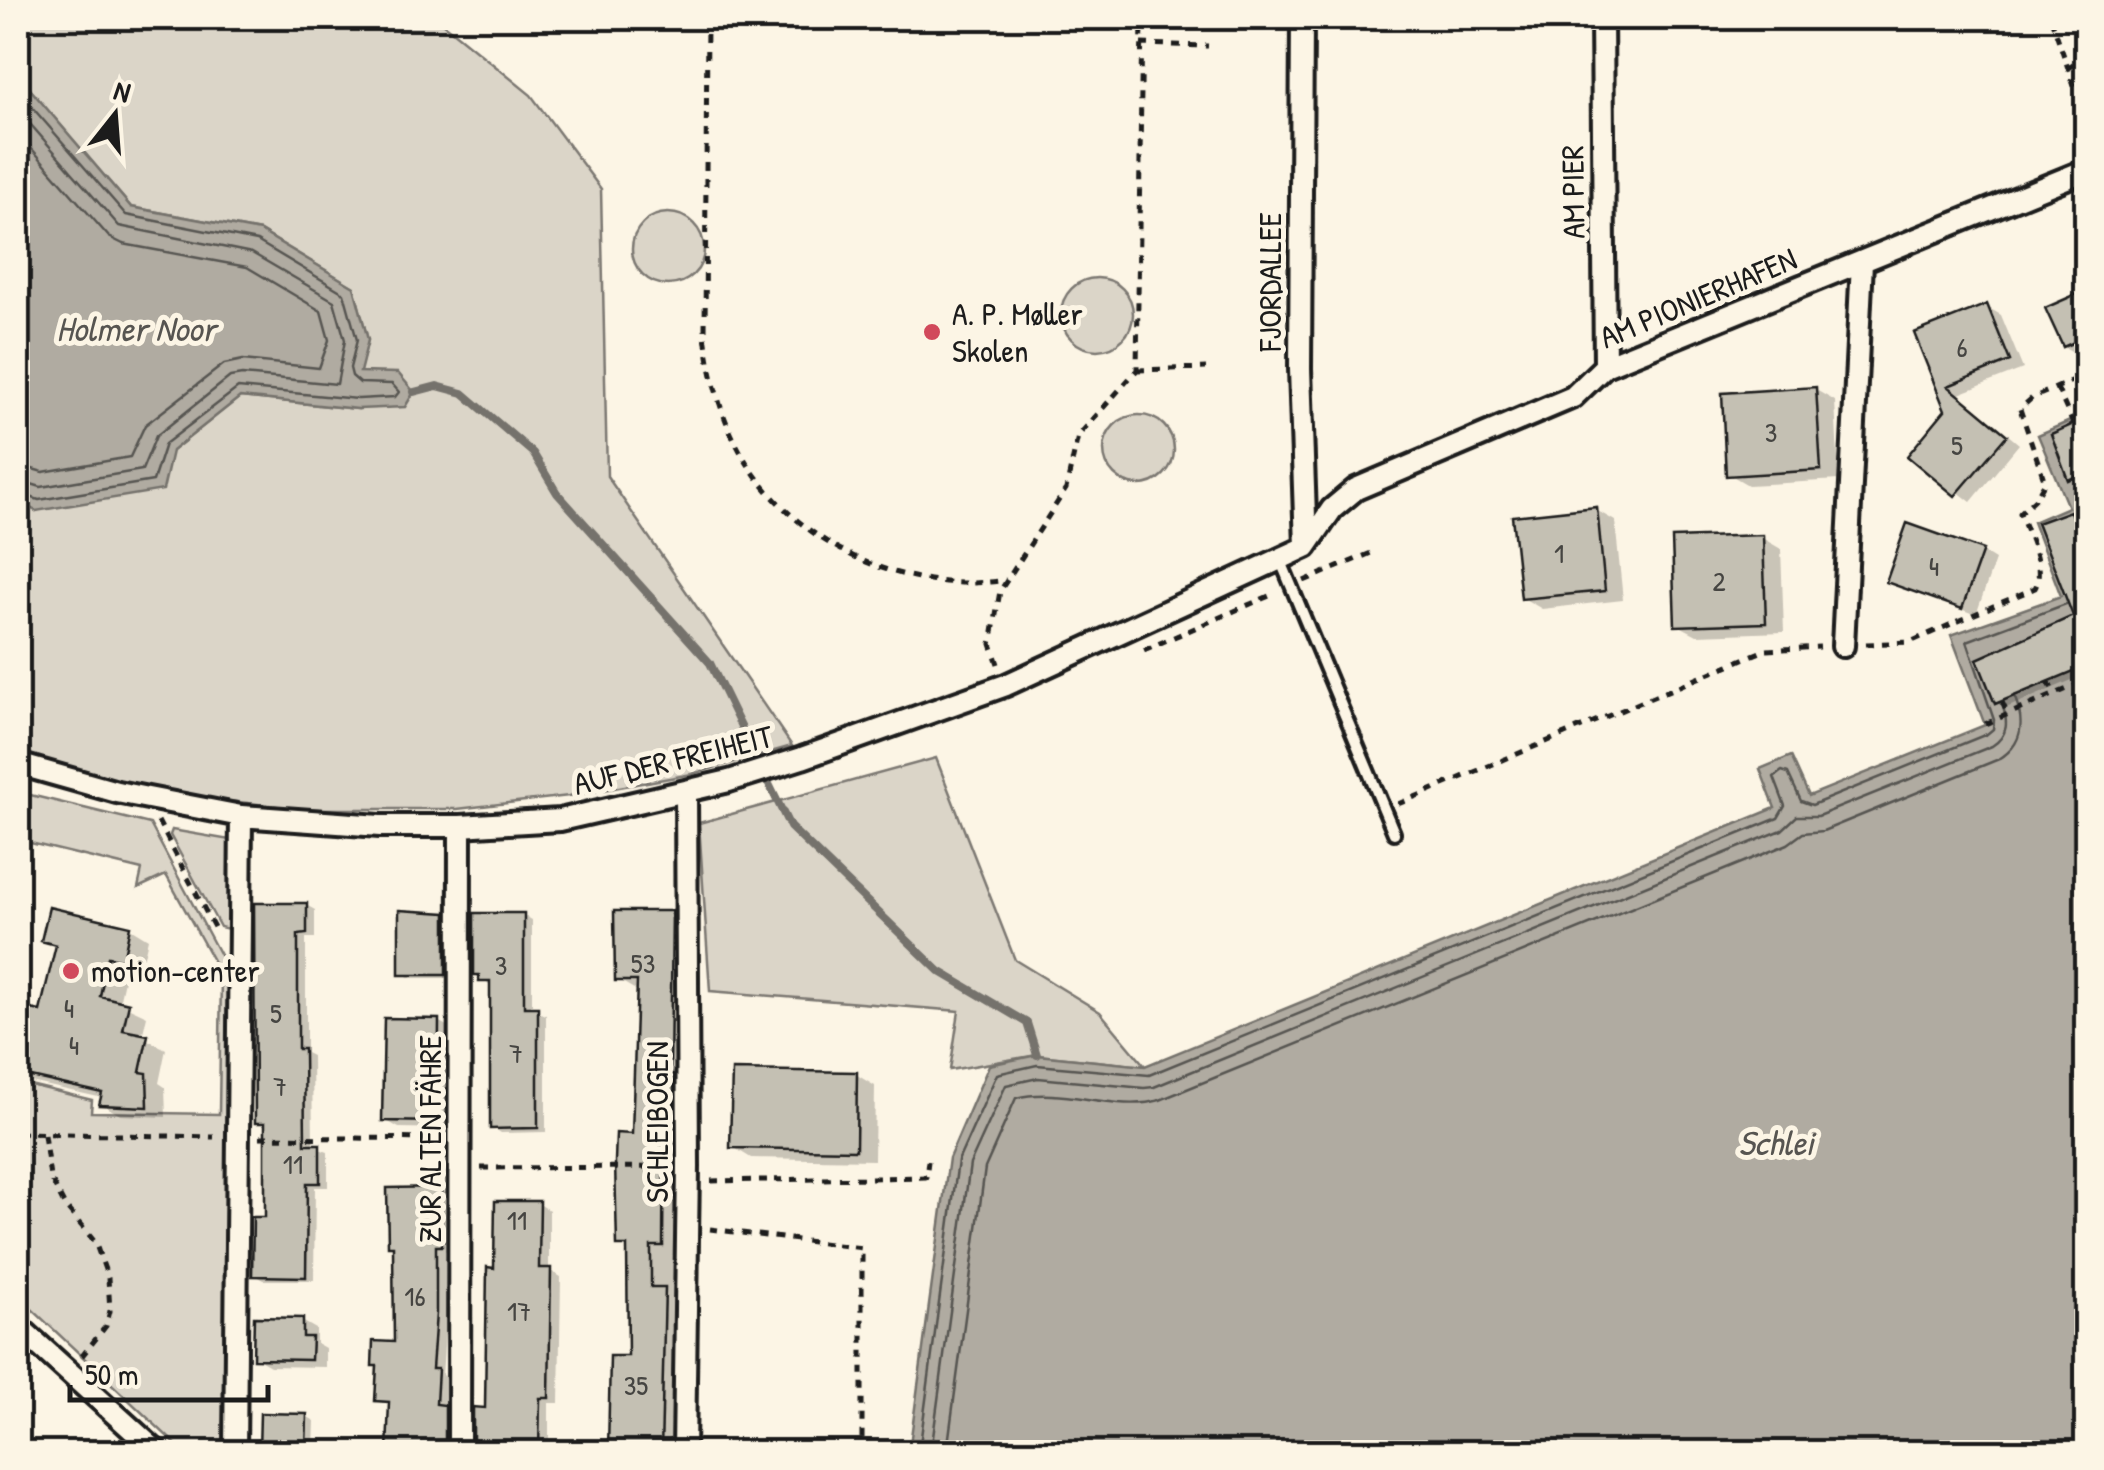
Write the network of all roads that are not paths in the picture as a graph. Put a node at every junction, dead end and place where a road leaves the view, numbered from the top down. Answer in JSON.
{"nodes":[{"id":1,"x":1302,"y":18,"type":"edge"},
{"id":2,"x":1602,"y":18,"type":"edge"},
{"id":3,"x":2086,"y":170,"type":"edge"},
{"id":4,"x":1862,"y":262,"type":"junction"},
{"id":5,"x":1605,"y":366,"type":"junction"},
{"id":6,"x":1306,"y":547,"type":"junction"},
{"id":7,"x":1280,"y":559,"type":"junction"},
{"id":8,"x":1844,"y":646,"type":"road end"},
{"id":9,"x":18,"y":764,"type":"edge"},
{"id":10,"x":686,"y":791,"type":"junction"},
{"id":11,"x":242,"y":816,"type":"junction"},
{"id":12,"x":460,"y":826,"type":"junction"},
{"id":13,"x":1394,"y":833,"type":"dead end"},
{"id":14,"x":18,"y":1326,"type":"edge"},
{"id":15,"x":157,"y":1452,"type":"edge"},
{"id":16,"x":234,"y":1452,"type":"edge"},
{"id":17,"x":459,"y":1452,"type":"edge"},
{"id":18,"x":684,"y":1452,"type":"edge"}],
"edges":[{"from":1,"to":6,"type":"street","name":"FJORDALLEE"},
{"from":2,"to":5,"type":"street","name":"AM PIER"},
{"from":3,"to":4,"type":"street","name":"AM PIONIERHAFEN"},
{"from":4,"to":5,"type":"street","name":"AM PIONIERHAFEN"},
{"from":4,"to":8,"type":"street"},
{"from":5,"to":6,"type":"street","name":"AM PIONIERHAFEN"},
{"from":6,"to":7,"type":"street","name":"AUF DER FREIHEIT"},
{"from":7,"to":10,"type":"street","name":"AUF DER FREIHEIT"},
{"from":7,"to":13,"type":"lane"},
{"from":9,"to":11,"type":"street","name":"AUF DER FREIHEIT"},
{"from":10,"to":12,"type":"street","name":"AUF DER FREIHEIT"},
{"from":10,"to":18,"type":"street","name":"SCHLEIBOGEN"},
{"from":11,"to":12,"type":"street","name":"AUF DER FREIHEIT"},
{"from":11,"to":16,"type":"street"},
{"from":12,"to":17,"type":"street","name":"ZUR ALTEN FÄHRE"},
{"from":14,"to":15,"type":"street"}]}
